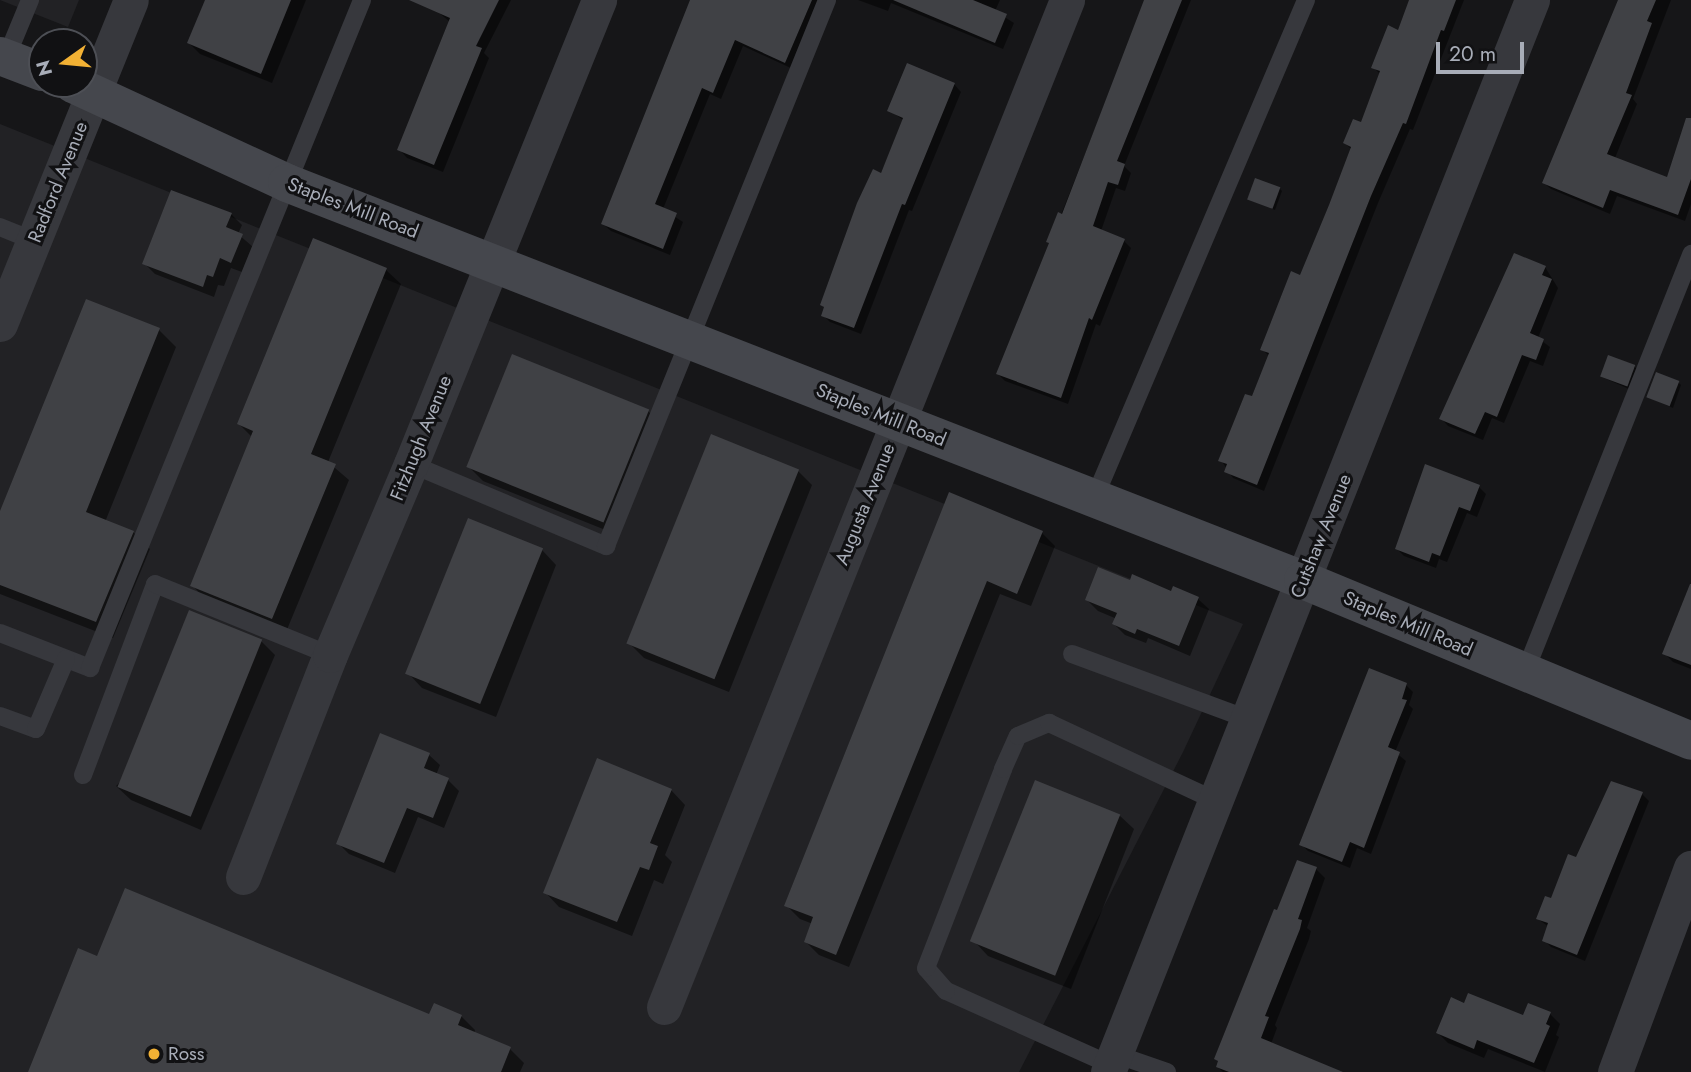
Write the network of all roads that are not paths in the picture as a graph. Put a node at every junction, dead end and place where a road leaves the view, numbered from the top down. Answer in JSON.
{"nodes":[{"id":1,"x":30,"y":0,"type":"edge"},
{"id":2,"x":131,"y":0,"type":"edge"},
{"id":3,"x":362,"y":0,"type":"edge"},
{"id":4,"x":599,"y":0,"type":"edge"},
{"id":5,"x":827,"y":0,"type":"edge"},
{"id":6,"x":1067,"y":0,"type":"edge"},
{"id":7,"x":1306,"y":0,"type":"edge"},
{"id":8,"x":1532,"y":0,"type":"edge"},
{"id":9,"x":3,"y":57,"type":"edge"},
{"id":10,"x":98,"y":62,"type":"edge"},
{"id":11,"x":28,"y":67,"type":"edge"},
{"id":12,"x":98,"y":95,"type":"edge"},
{"id":13,"x":81,"y":98,"type":"edge"},
{"id":14,"x":287,"y":183,"type":"junction"},
{"id":15,"x":0,"y":227,"type":"edge"},
{"id":16,"x":34,"y":241,"type":"junction"},
{"id":17,"x":1691,"y":254,"type":"edge"},
{"id":18,"x":493,"y":262,"type":"junction"},
{"id":19,"x":4,"y":305,"type":"edge"},
{"id":20,"x":689,"y":339,"type":"junction"},
{"id":21,"x":898,"y":421,"type":"junction"},
{"id":22,"x":411,"y":464,"type":"junction"},
{"id":23,"x":1094,"y":499,"type":"junction"},
{"id":24,"x":1303,"y":580,"type":"junction"},
{"id":25,"x":0,"y":633,"type":"edge"},
{"id":26,"x":1072,"y":654,"type":"dead end"},
{"id":27,"x":330,"y":655,"type":"junction"},
{"id":28,"x":66,"y":659,"type":"junction"},
{"id":29,"x":1525,"y":672,"type":"junction"},
{"id":30,"x":0,"y":716,"type":"edge"},
{"id":31,"x":1248,"y":719,"type":"junction"},
{"id":32,"x":1691,"y":741,"type":"edge"},
{"id":33,"x":83,"y":775,"type":"dead end"},
{"id":34,"x":1216,"y":801,"type":"junction"},
{"id":35,"x":1691,"y":869,"type":"edge"},
{"id":36,"x":243,"y":877,"type":"dead end"},
{"id":37,"x":663,"y":1007,"type":"dead end"},
{"id":38,"x":1112,"y":1064,"type":"edge"},
{"id":39,"x":1167,"y":1072,"type":"edge"},
{"id":40,"x":1615,"y":1072,"type":"edge"}],
"edges":[{"from":1,"to":9,"type":"lane"},
{"from":2,"to":10,"type":"street","name":"Radford Avenue"},
{"from":3,"to":14,"type":"lane"},
{"from":4,"to":18,"type":"street","name":"Fitzhugh Avenue"},
{"from":5,"to":20,"type":"lane"},
{"from":6,"to":21,"type":"street","name":"Augusta Avenue"},
{"from":7,"to":23,"type":"lane"},
{"from":8,"to":24,"type":"street","name":"Cutshaw Avenue"},
{"from":9,"to":11,"type":"street"},
{"from":12,"to":14,"type":"street","name":"Staples Mill Road"},
{"from":13,"to":16,"type":"street","name":"Radford Avenue"},
{"from":14,"to":18,"type":"street","name":"Staples Mill Road"},
{"from":14,"to":28,"type":"lane"},
{"from":15,"to":16,"type":"lane"},
{"from":16,"to":19,"type":"street","name":"Radford Avenue"},
{"from":17,"to":29,"type":"lane"},
{"from":18,"to":20,"type":"street","name":"Staples Mill Road"},
{"from":18,"to":22,"type":"street","name":"Fitzhugh Avenue"},
{"from":20,"to":21,"type":"street","name":"Staples Mill Road"},
{"from":20,"to":22,"type":"lane"},
{"from":21,"to":23,"type":"street","name":"Staples Mill Road"},
{"from":21,"to":37,"type":"street","name":"Augusta Avenue"},
{"from":22,"to":27,"type":"street","name":"Fitzhugh Avenue"},
{"from":23,"to":24,"type":"street","name":"Staples Mill Road"},
{"from":24,"to":29,"type":"street","name":"Staples Mill Road"},
{"from":24,"to":31,"type":"street","name":"Cutshaw Avenue"},
{"from":25,"to":28,"type":"lane"},
{"from":26,"to":31,"type":"lane"},
{"from":27,"to":33,"type":"lane"},
{"from":27,"to":36,"type":"street","name":"Fitzhugh Avenue"},
{"from":28,"to":30,"type":"lane"},
{"from":29,"to":32,"type":"street","name":"Staples Mill Road"},
{"from":31,"to":34,"type":"street","name":"Cutshaw Avenue"},
{"from":34,"to":38,"type":"street","name":"Cutshaw Avenue"},
{"from":34,"to":38,"type":"lane"},
{"from":35,"to":40,"type":"street"},
{"from":38,"to":39,"type":"lane"}]}
